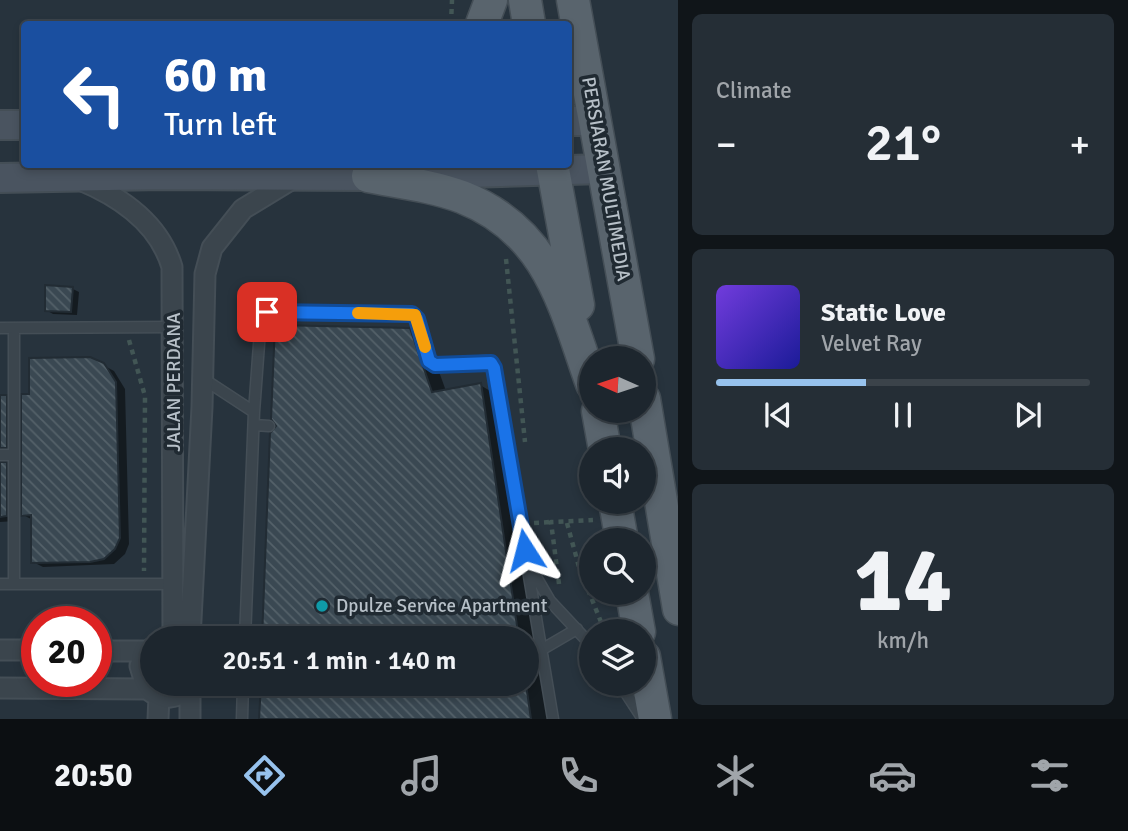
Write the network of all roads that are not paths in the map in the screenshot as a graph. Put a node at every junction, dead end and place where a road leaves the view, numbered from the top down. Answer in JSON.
{"nodes":[{"id":1,"x":491,"y":0,"type":"edge"},
{"id":2,"x":525,"y":0,"type":"edge"},
{"id":3,"x":573,"y":0,"type":"edge"},
{"id":4,"x":483,"y":21,"type":"edge"},
{"id":5,"x":529,"y":21,"type":"edge"},
{"id":6,"x":583,"y":121,"type":"edge"},
{"id":7,"x":0,"y":125,"type":"edge"},
{"id":8,"x":21,"y":125,"type":"edge"},
{"id":9,"x":552,"y":168,"type":"edge"},
{"id":10,"x":604,"y":169,"type":"junction"},
{"id":11,"x":298,"y":176,"type":"junction"},
{"id":12,"x":368,"y":176,"type":"junction"},
{"id":13,"x":71,"y":177,"type":"junction"},
{"id":14,"x":0,"y":178,"type":"edge"},
{"id":15,"x":174,"y":327,"type":"junction"},
{"id":16,"x":0,"y":328,"type":"edge"},
{"id":17,"x":14,"y":328,"type":"junction"},
{"id":18,"x":579,"y":346,"type":"edge"},
{"id":19,"x":585,"y":346,"type":"edge"},
{"id":20,"x":636,"y":346,"type":"edge"},
{"id":21,"x":201,"y":378,"type":"junction"},
{"id":22,"x":254,"y":412,"type":"junction"},
{"id":23,"x":648,"y":424,"type":"edge"},
{"id":24,"x":254,"y":425,"type":"junction"},
{"id":25,"x":269,"y":426,"type":"dead end"},
{"id":26,"x":0,"y":455,"type":"edge"},
{"id":27,"x":14,"y":455,"type":"junction"},
{"id":28,"x":525,"y":550,"type":"junction"},
{"id":29,"x":14,"y":583,"type":"junction"},
{"id":30,"x":0,"y":584,"type":"edge"},
{"id":31,"x":174,"y":584,"type":"junction"},
{"id":32,"x":678,"y":609,"type":"edge"},
{"id":33,"x":173,"y":626,"type":"edge"},
{"id":34,"x":191,"y":626,"type":"edge"},
{"id":35,"x":246,"y":626,"type":"edge"},
{"id":36,"x":577,"y":629,"type":"junction"},
{"id":37,"x":579,"y":631,"type":"edge"},
{"id":38,"x":140,"y":649,"type":"edge"},
{"id":39,"x":0,"y":650,"type":"edge"},
{"id":40,"x":21,"y":650,"type":"edge"},
{"id":41,"x":112,"y":650,"type":"edge"},
{"id":42,"x":541,"y":650,"type":"junction"},
{"id":43,"x":0,"y":688,"type":"edge"},
{"id":44,"x":140,"y":692,"type":"edge"},
{"id":45,"x":154,"y":696,"type":"edge"},
{"id":46,"x":191,"y":696,"type":"edge"},
{"id":47,"x":243,"y":696,"type":"edge"},
{"id":48,"x":628,"y":696,"type":"edge"},
{"id":49,"x":651,"y":696,"type":"edge"},
{"id":50,"x":158,"y":719,"type":"edge"},
{"id":51,"x":190,"y":719,"type":"edge"},
{"id":52,"x":242,"y":719,"type":"edge"},
{"id":53,"x":553,"y":719,"type":"edge"},
{"id":54,"x":643,"y":719,"type":"edge"},
{"id":55,"x":655,"y":719,"type":"edge"}],
"edges":[{"from":1,"to":4,"type":"main road"},
{"from":2,"to":5,"type":"main road"},
{"from":3,"to":6,"type":"main road","name":"PERSIARAN MULTIMEDIA"},
{"from":6,"to":10,"type":"main road","name":"PERSIARAN MULTIMEDIA"},
{"from":7,"to":8,"type":"main road"},
{"from":9,"to":10,"type":"main road"},
{"from":9,"to":12,"type":"main road"},
{"from":9,"to":19,"type":"main road"},
{"from":10,"to":20,"type":"main road","name":"PERSIARAN MULTIMEDIA"},
{"from":11,"to":12,"type":"main road"},
{"from":11,"to":13,"type":"main road"},
{"from":11,"to":21,"type":"street","name":"JALAN PERDANA"},
{"from":12,"to":18,"type":"main road"},
{"from":13,"to":14,"type":"main road"},
{"from":13,"to":15,"type":"street","name":"JALAN PERDANA"},
{"from":15,"to":17,"type":"lane"},
{"from":15,"to":31,"type":"street","name":"JALAN PERDANA"},
{"from":16,"to":17,"type":"lane"},
{"from":17,"to":27,"type":"lane"},
{"from":21,"to":22,"type":"lane"},
{"from":21,"to":34,"type":"street","name":"JALAN PERDANA"},
{"from":22,"to":24,"type":"lane"},
{"from":22,"to":28,"type":"lane"},
{"from":23,"to":32,"type":"main road"},
{"from":24,"to":25,"type":"lane"},
{"from":24,"to":35,"type":"lane"},
{"from":26,"to":27,"type":"lane"},
{"from":27,"to":29,"type":"lane"},
{"from":28,"to":36,"type":"lane"},
{"from":28,"to":42,"type":"lane"},
{"from":29,"to":30,"type":"lane"},
{"from":29,"to":31,"type":"lane"},
{"from":31,"to":33,"type":"street","name":"JALAN PERDANA"},
{"from":36,"to":37,"type":"lane"},
{"from":36,"to":42,"type":"lane"},
{"from":38,"to":41,"type":"street"},
{"from":39,"to":40,"type":"street"},
{"from":42,"to":53,"type":"lane"},
{"from":43,"to":44,"type":"street"},
{"from":45,"to":50,"type":"street"},
{"from":46,"to":51,"type":"street"},
{"from":47,"to":52,"type":"lane"},
{"from":48,"to":54,"type":"lane"},
{"from":49,"to":55,"type":"main road"}]}
